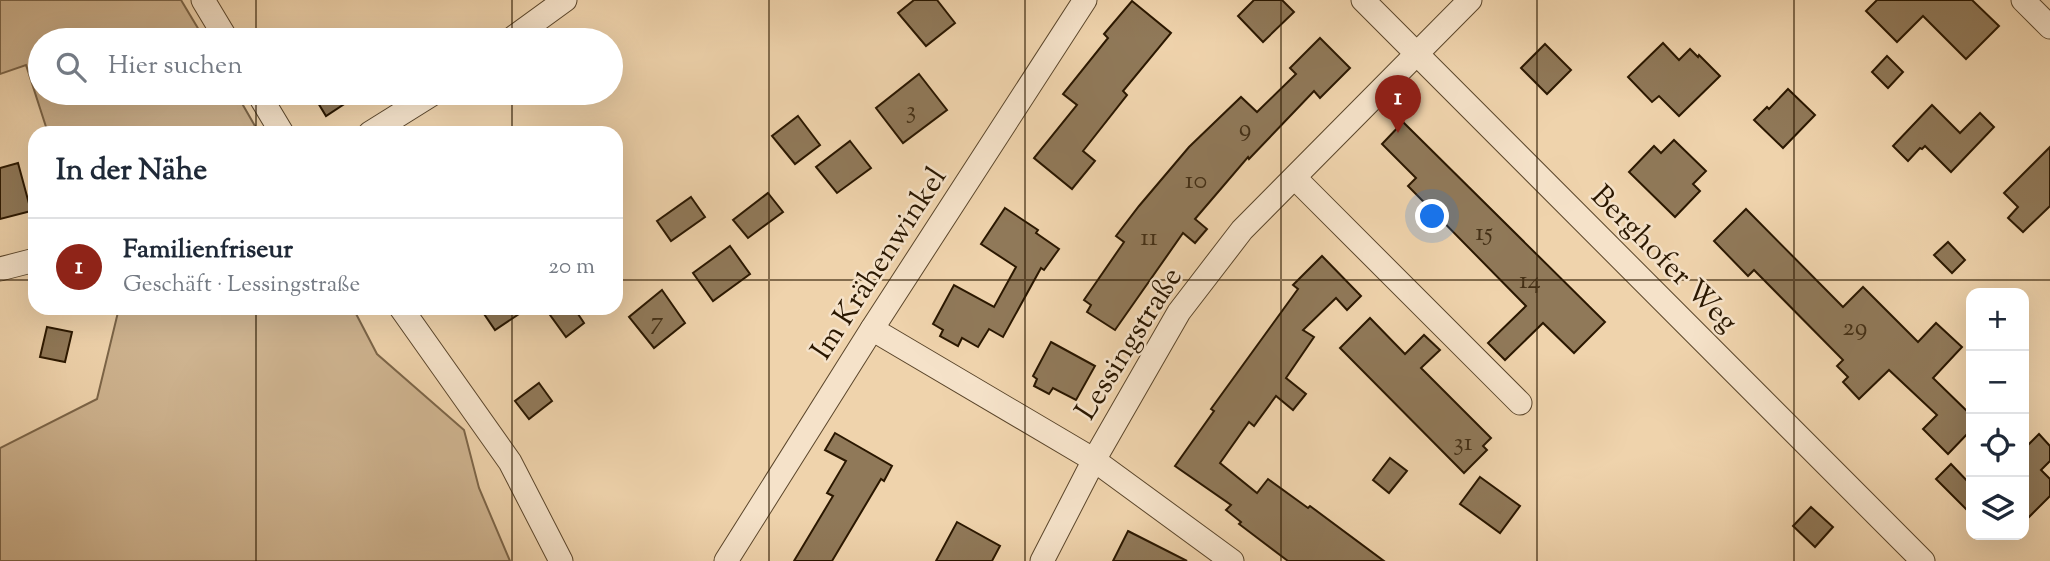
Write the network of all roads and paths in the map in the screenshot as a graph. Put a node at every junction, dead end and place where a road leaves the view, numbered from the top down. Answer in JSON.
{"nodes":[{"id":1,"x":203,"y":0,"type":"edge"},
{"id":2,"x":565,"y":0,"type":"edge"},
{"id":3,"x":1085,"y":0,"type":"edge"},
{"id":4,"x":1363,"y":0,"type":"edge"},
{"id":5,"x":1470,"y":0,"type":"edge"},
{"id":6,"x":2023,"y":0,"type":"edge"},
{"id":7,"x":2050,"y":27,"type":"edge"},
{"id":8,"x":220,"y":28,"type":"edge"},
{"id":9,"x":526,"y":28,"type":"edge"},
{"id":10,"x":1417,"y":54,"type":"junction"},
{"id":11,"x":265,"y":105,"type":"edge"},
{"id":12,"x":415,"y":105,"type":"edge"},
{"id":13,"x":278,"y":126,"type":"edge"},
{"id":14,"x":381,"y":126,"type":"edge"},
{"id":15,"x":1295,"y":178,"type":"junction"},
{"id":16,"x":28,"y":262,"type":"edge"},
{"id":17,"x":0,"y":269,"type":"edge"},
{"id":18,"x":406,"y":315,"type":"edge"},
{"id":19,"x":872,"y":329,"type":"junction"},
{"id":20,"x":1520,"y":403,"type":"dead end"},
{"id":21,"x":1094,"y":460,"type":"junction"},
{"id":22,"x":561,"y":561,"type":"edge"},
{"id":23,"x":726,"y":561,"type":"edge"},
{"id":24,"x":1042,"y":561,"type":"edge"},
{"id":25,"x":1232,"y":561,"type":"edge"},
{"id":26,"x":1923,"y":561,"type":"edge"}],
"edges":[{"from":1,"to":8,"type":"street"},
{"from":2,"to":9,"type":"street"},
{"from":3,"to":19,"type":"street","name":"Im Krähenwinkel"},
{"from":4,"to":10,"type":"street","name":"Berghofer Weg"},
{"from":5,"to":10,"type":"street","name":"Lessingstraße"},
{"from":6,"to":7,"type":"street"},
{"from":10,"to":15,"type":"street","name":"Lessingstraße"},
{"from":10,"to":26,"type":"street","name":"Berghofer Weg"},
{"from":11,"to":13,"type":"street"},
{"from":12,"to":14,"type":"street"},
{"from":15,"to":20,"type":"street"},
{"from":15,"to":21,"type":"street","name":"Lessingstraße"},
{"from":16,"to":17,"type":"street"},
{"from":18,"to":22,"type":"street"},
{"from":19,"to":21,"type":"street"},
{"from":19,"to":23,"type":"street","name":"Im Krähenwinkel"},
{"from":21,"to":24,"type":"street","name":"Lessingstraße"},
{"from":21,"to":25,"type":"street"}]}
